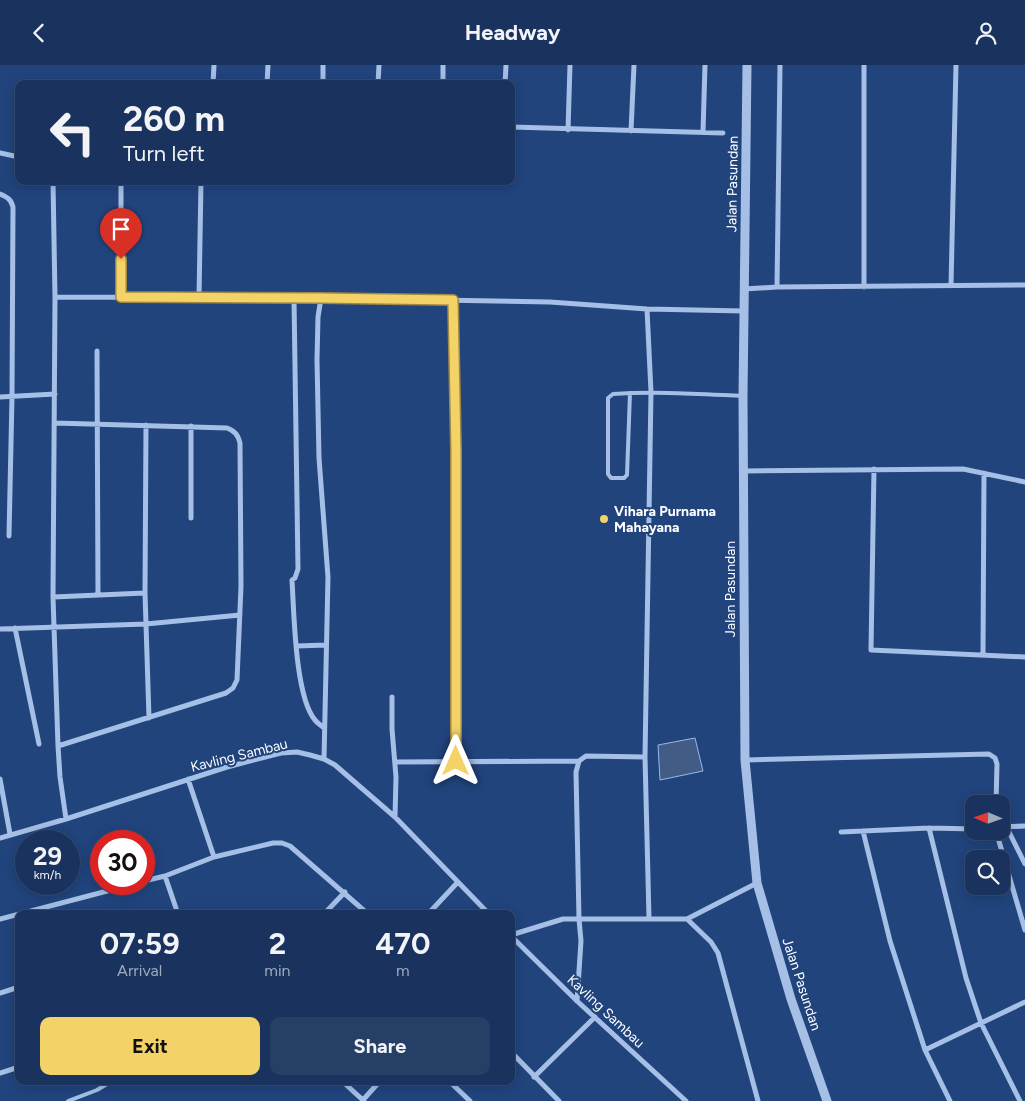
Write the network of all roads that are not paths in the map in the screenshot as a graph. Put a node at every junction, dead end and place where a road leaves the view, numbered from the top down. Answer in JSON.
{"nodes":[{"id":1,"x":214,"y":65,"type":"edge"},
{"id":2,"x":268,"y":65,"type":"edge"},
{"id":3,"x":323,"y":65,"type":"edge"},
{"id":4,"x":378,"y":65,"type":"edge"},
{"id":5,"x":443,"y":65,"type":"edge"},
{"id":6,"x":506,"y":65,"type":"edge"},
{"id":7,"x":570,"y":65,"type":"edge"},
{"id":8,"x":634,"y":65,"type":"edge"},
{"id":9,"x":705,"y":65,"type":"edge"},
{"id":10,"x":747,"y":65,"type":"edge"},
{"id":11,"x":780,"y":65,"type":"edge"},
{"id":12,"x":864,"y":65,"type":"edge"},
{"id":13,"x":956,"y":65,"type":"edge"},
{"id":14,"x":213,"y":80,"type":"edge"},
{"id":15,"x":267,"y":80,"type":"edge"},
{"id":16,"x":323,"y":80,"type":"edge"},
{"id":17,"x":378,"y":80,"type":"edge"},
{"id":18,"x":443,"y":80,"type":"edge"},
{"id":19,"x":505,"y":80,"type":"edge"},
{"id":20,"x":515,"y":127,"type":"edge"},
{"id":21,"x":568,"y":130,"type":"junction"},
{"id":22,"x":631,"y":131,"type":"junction"},
{"id":23,"x":704,"y":132,"type":"junction"},
{"id":24,"x":723,"y":133,"type":"dead end"},
{"id":25,"x":0,"y":153,"type":"edge"},
{"id":26,"x":15,"y":156,"type":"edge"},
{"id":27,"x":53,"y":185,"type":"edge"},
{"id":28,"x":120,"y":185,"type":"edge"},
{"id":29,"x":201,"y":185,"type":"edge"},
{"id":30,"x":0,"y":194,"type":"edge"},
{"id":31,"x":1025,"y":285,"type":"edge"},
{"id":32,"x":951,"y":286,"type":"junction"},
{"id":33,"x":777,"y":287,"type":"junction"},
{"id":34,"x":864,"y":287,"type":"junction"},
{"id":35,"x":744,"y":289,"type":"junction"},
{"id":36,"x":55,"y":297,"type":"junction"},
{"id":37,"x":121,"y":297,"type":"junction"},
{"id":38,"x":199,"y":298,"type":"junction"},
{"id":39,"x":321,"y":298,"type":"junction"},
{"id":40,"x":294,"y":299,"type":"junction"},
{"id":41,"x":453,"y":300,"type":"junction"},
{"id":42,"x":647,"y":309,"type":"junction"},
{"id":43,"x":743,"y":311,"type":"junction"},
{"id":44,"x":97,"y":351,"type":"dead end"},
{"id":45,"x":651,"y":392,"type":"junction"},
{"id":46,"x":630,"y":393,"type":"junction"},
{"id":47,"x":55,"y":394,"type":"junction"},
{"id":48,"x":743,"y":396,"type":"junction"},
{"id":49,"x":0,"y":397,"type":"edge"},
{"id":50,"x":12,"y":397,"type":"junction"},
{"id":51,"x":55,"y":423,"type":"junction"},
{"id":52,"x":97,"y":423,"type":"junction"},
{"id":53,"x":146,"y":425,"type":"junction"},
{"id":54,"x":191,"y":426,"type":"junction"},
{"id":55,"x":874,"y":469,"type":"junction"},
{"id":56,"x":743,"y":471,"type":"junction"},
{"id":57,"x":984,"y":473,"type":"junction"},
{"id":58,"x":1025,"y":482,"type":"edge"},
{"id":59,"x":191,"y":518,"type":"dead end"},
{"id":60,"x":9,"y":536,"type":"dead end"},
{"id":61,"x":145,"y":593,"type":"junction"},
{"id":62,"x":98,"y":595,"type":"junction"},
{"id":63,"x":54,"y":597,"type":"junction"},
{"id":64,"x":240,"y":615,"type":"junction"},
{"id":65,"x":146,"y":623,"type":"junction"},
{"id":66,"x":54,"y":626,"type":"junction"},
{"id":67,"x":0,"y":629,"type":"edge"},
{"id":68,"x":15,"y":629,"type":"junction"},
{"id":69,"x":326,"y":645,"type":"junction"},
{"id":70,"x":296,"y":646,"type":"junction"},
{"id":71,"x":983,"y":655,"type":"junction"},
{"id":72,"x":1025,"y":657,"type":"edge"},
{"id":73,"x":392,"y":697,"type":"dead end"},
{"id":74,"x":149,"y":718,"type":"junction"},
{"id":75,"x":324,"y":728,"type":"junction"},
{"id":76,"x":39,"y":744,"type":"dead end"},
{"id":77,"x":58,"y":746,"type":"junction"},
{"id":78,"x":645,"y":757,"type":"junction"},
{"id":79,"x":324,"y":759,"type":"junction"},
{"id":80,"x":456,"y":761,"type":"junction"},
{"id":81,"x":579,"y":761,"type":"junction"},
{"id":82,"x":745,"y":761,"type":"junction"},
{"id":83,"x":395,"y":762,"type":"junction"},
{"id":84,"x":0,"y":779,"type":"edge"},
{"id":85,"x":188,"y":779,"type":"junction"},
{"id":86,"x":996,"y":795,"type":"edge"},
{"id":87,"x":395,"y":817,"type":"junction"},
{"id":88,"x":66,"y":819,"type":"junction"},
{"id":89,"x":1010,"y":826,"type":"edge"},
{"id":90,"x":1025,"y":826,"type":"edge"},
{"id":91,"x":929,"y":828,"type":"junction"},
{"id":92,"x":965,"y":829,"type":"edge"},
{"id":93,"x":863,"y":831,"type":"junction"},
{"id":94,"x":841,"y":832,"type":"dead end"},
{"id":95,"x":10,"y":834,"type":"junction"},
{"id":96,"x":0,"y":837,"type":"edge"},
{"id":97,"x":1010,"y":837,"type":"edge"},
{"id":98,"x":999,"y":840,"type":"edge"},
{"id":99,"x":214,"y":857,"type":"junction"},
{"id":100,"x":1025,"y":864,"type":"edge"},
{"id":101,"x":165,"y":876,"type":"junction"},
{"id":102,"x":155,"y":878,"type":"edge"},
{"id":103,"x":457,"y":883,"type":"junction"},
{"id":104,"x":757,"y":883,"type":"junction"},
{"id":105,"x":344,"y":892,"type":"junction"},
{"id":106,"x":90,"y":895,"type":"edge"},
{"id":107,"x":39,"y":907,"type":"junction"},
{"id":108,"x":29,"y":910,"type":"edge"},
{"id":109,"x":40,"y":910,"type":"edge"},
{"id":110,"x":177,"y":910,"type":"edge"},
{"id":111,"x":328,"y":910,"type":"edge"},
{"id":112,"x":364,"y":910,"type":"edge"},
{"id":113,"x":432,"y":910,"type":"edge"},
{"id":114,"x":485,"y":910,"type":"edge"},
{"id":115,"x":15,"y":914,"type":"edge"},
{"id":116,"x":649,"y":918,"type":"junction"},
{"id":117,"x":0,"y":919,"type":"edge"},
{"id":118,"x":579,"y":919,"type":"junction"},
{"id":119,"x":687,"y":919,"type":"junction"},
{"id":120,"x":1025,"y":931,"type":"edge"},
{"id":121,"x":515,"y":935,"type":"edge"},
{"id":122,"x":515,"y":940,"type":"edge"},
{"id":123,"x":15,"y":988,"type":"edge"},
{"id":124,"x":0,"y":993,"type":"edge"},
{"id":125,"x":577,"y":1001,"type":"junction"},
{"id":126,"x":1025,"y":1002,"type":"edge"},
{"id":127,"x":595,"y":1017,"type":"junction"},
{"id":128,"x":981,"y":1023,"type":"junction"},
{"id":129,"x":925,"y":1050,"type":"junction"},
{"id":130,"x":515,"y":1056,"type":"edge"},
{"id":131,"x":15,"y":1068,"type":"edge"},
{"id":132,"x":0,"y":1073,"type":"edge"},
{"id":133,"x":534,"y":1077,"type":"junction"},
{"id":134,"x":104,"y":1085,"type":"edge"},
{"id":135,"x":346,"y":1085,"type":"edge"},
{"id":136,"x":376,"y":1085,"type":"edge"},
{"id":137,"x":453,"y":1085,"type":"edge"},
{"id":138,"x":363,"y":1100,"type":"edge"},
{"id":139,"x":68,"y":1101,"type":"edge"},
{"id":140,"x":470,"y":1101,"type":"edge"},
{"id":141,"x":559,"y":1101,"type":"edge"},
{"id":142,"x":686,"y":1101,"type":"edge"},
{"id":143,"x":758,"y":1101,"type":"edge"},
{"id":144,"x":827,"y":1101,"type":"edge"},
{"id":145,"x":950,"y":1101,"type":"edge"},
{"id":146,"x":1020,"y":1101,"type":"edge"}],
"edges":[{"from":1,"to":14,"type":"street"},
{"from":2,"to":15,"type":"street"},
{"from":3,"to":16,"type":"street"},
{"from":4,"to":17,"type":"street"},
{"from":5,"to":18,"type":"street"},
{"from":6,"to":19,"type":"street"},
{"from":7,"to":21,"type":"street"},
{"from":8,"to":22,"type":"street"},
{"from":9,"to":23,"type":"street"},
{"from":10,"to":35,"type":"street","name":"Jalan Pasundan"},
{"from":11,"to":33,"type":"street"},
{"from":12,"to":34,"type":"street"},
{"from":13,"to":32,"type":"street"},
{"from":20,"to":21,"type":"street"},
{"from":21,"to":22,"type":"street"},
{"from":22,"to":23,"type":"street"},
{"from":23,"to":24,"type":"street"},
{"from":25,"to":26,"type":"street"},
{"from":27,"to":36,"type":"street"},
{"from":28,"to":37,"type":"street"},
{"from":29,"to":38,"type":"street"},
{"from":30,"to":50,"type":"street"},
{"from":31,"to":32,"type":"street"},
{"from":32,"to":34,"type":"street"},
{"from":33,"to":34,"type":"street"},
{"from":33,"to":35,"type":"street"},
{"from":35,"to":43,"type":"street","name":"Jalan Pasundan"},
{"from":36,"to":37,"type":"street"},
{"from":36,"to":47,"type":"street"},
{"from":37,"to":38,"type":"street"},
{"from":38,"to":40,"type":"street"},
{"from":39,"to":40,"type":"street"},
{"from":39,"to":41,"type":"street"},
{"from":39,"to":69,"type":"street"},
{"from":40,"to":70,"type":"street"},
{"from":41,"to":42,"type":"street"},
{"from":41,"to":80,"type":"street"},
{"from":42,"to":43,"type":"street"},
{"from":42,"to":45,"type":"street"},
{"from":43,"to":48,"type":"street","name":"Jalan Pasundan"},
{"from":44,"to":52,"type":"street"},
{"from":45,"to":46,"type":"lane"},
{"from":45,"to":48,"type":"lane"},
{"from":45,"to":78,"type":"street"},
{"from":46,"to":46,"type":"lane"},
{"from":47,"to":50,"type":"street"},
{"from":47,"to":51,"type":"street"},
{"from":48,"to":56,"type":"street","name":"Jalan Pasundan"},
{"from":49,"to":50,"type":"street"},
{"from":50,"to":60,"type":"street"},
{"from":51,"to":52,"type":"street"},
{"from":51,"to":63,"type":"street"},
{"from":52,"to":53,"type":"street"},
{"from":52,"to":62,"type":"street"},
{"from":53,"to":54,"type":"street"},
{"from":53,"to":61,"type":"street"},
{"from":54,"to":59,"type":"street"},
{"from":54,"to":64,"type":"street"},
{"from":55,"to":56,"type":"street"},
{"from":55,"to":57,"type":"street"},
{"from":55,"to":71,"type":"street"},
{"from":56,"to":82,"type":"street","name":"Jalan Pasundan"},
{"from":57,"to":58,"type":"street"},
{"from":57,"to":71,"type":"street"},
{"from":61,"to":62,"type":"street"},
{"from":61,"to":65,"type":"street"},
{"from":62,"to":63,"type":"street"},
{"from":63,"to":66,"type":"street"},
{"from":64,"to":65,"type":"street"},
{"from":64,"to":74,"type":"street"},
{"from":65,"to":66,"type":"street"},
{"from":65,"to":74,"type":"street"},
{"from":66,"to":68,"type":"street"},
{"from":66,"to":77,"type":"street"},
{"from":67,"to":68,"type":"street"},
{"from":68,"to":76,"type":"street"},
{"from":69,"to":70,"type":"street"},
{"from":69,"to":75,"type":"street"},
{"from":70,"to":75,"type":"street"},
{"from":71,"to":72,"type":"street"},
{"from":73,"to":83,"type":"street"},
{"from":74,"to":77,"type":"street"},
{"from":75,"to":79,"type":"street"},
{"from":77,"to":88,"type":"street"},
{"from":78,"to":81,"type":"street"},
{"from":78,"to":116,"type":"street"},
{"from":79,"to":85,"type":"street","name":"Kavling Sambau"},
{"from":79,"to":87,"type":"street","name":"Kavling Sambau"},
{"from":80,"to":81,"type":"street"},
{"from":80,"to":83,"type":"street"},
{"from":81,"to":118,"type":"street"},
{"from":82,"to":86,"type":"street"},
{"from":82,"to":104,"type":"street","name":"Jalan Pasundan"},
{"from":83,"to":87,"type":"street"},
{"from":84,"to":95,"type":"street"},
{"from":85,"to":88,"type":"street","name":"Kavling Sambau"},
{"from":85,"to":99,"type":"street"},
{"from":87,"to":103,"type":"street","name":"Kavling Sambau"},
{"from":88,"to":95,"type":"street","name":"Kavling Sambau"},
{"from":89,"to":90,"type":"street"},
{"from":91,"to":92,"type":"street"},
{"from":91,"to":93,"type":"street"},
{"from":91,"to":128,"type":"street"},
{"from":93,"to":94,"type":"street"},
{"from":93,"to":129,"type":"street"},
{"from":95,"to":96,"type":"street","name":"Kavling Sambau"},
{"from":97,"to":100,"type":"street"},
{"from":98,"to":120,"type":"street"},
{"from":99,"to":101,"type":"street"},
{"from":99,"to":105,"type":"street"},
{"from":101,"to":102,"type":"street"},
{"from":101,"to":110,"type":"street"},
{"from":103,"to":113,"type":"street"},
{"from":103,"to":114,"type":"street","name":"Kavling Sambau"},
{"from":104,"to":119,"type":"street"},
{"from":104,"to":144,"type":"street","name":"Jalan Pasundan"},
{"from":105,"to":111,"type":"street"},
{"from":105,"to":112,"type":"street"},
{"from":106,"to":107,"type":"street"},
{"from":107,"to":108,"type":"street"},
{"from":107,"to":109,"type":"street"},
{"from":115,"to":117,"type":"street"},
{"from":116,"to":118,"type":"street"},
{"from":116,"to":119,"type":"street"},
{"from":118,"to":121,"type":"street"},
{"from":118,"to":125,"type":"street"},
{"from":119,"to":143,"type":"street"},
{"from":122,"to":125,"type":"street","name":"Kavling Sambau"},
{"from":123,"to":124,"type":"street"},
{"from":125,"to":127,"type":"street","name":"Kavling Sambau"},
{"from":126,"to":128,"type":"street"},
{"from":127,"to":133,"type":"street"},
{"from":127,"to":142,"type":"street","name":"Kavling Sambau"},
{"from":128,"to":129,"type":"street"},
{"from":128,"to":146,"type":"street"},
{"from":129,"to":145,"type":"street"},
{"from":130,"to":133,"type":"street"},
{"from":131,"to":132,"type":"street"},
{"from":133,"to":141,"type":"street"},
{"from":134,"to":139,"type":"lane"},
{"from":135,"to":138,"type":"street"},
{"from":136,"to":138,"type":"street"},
{"from":137,"to":140,"type":"street"}]}
